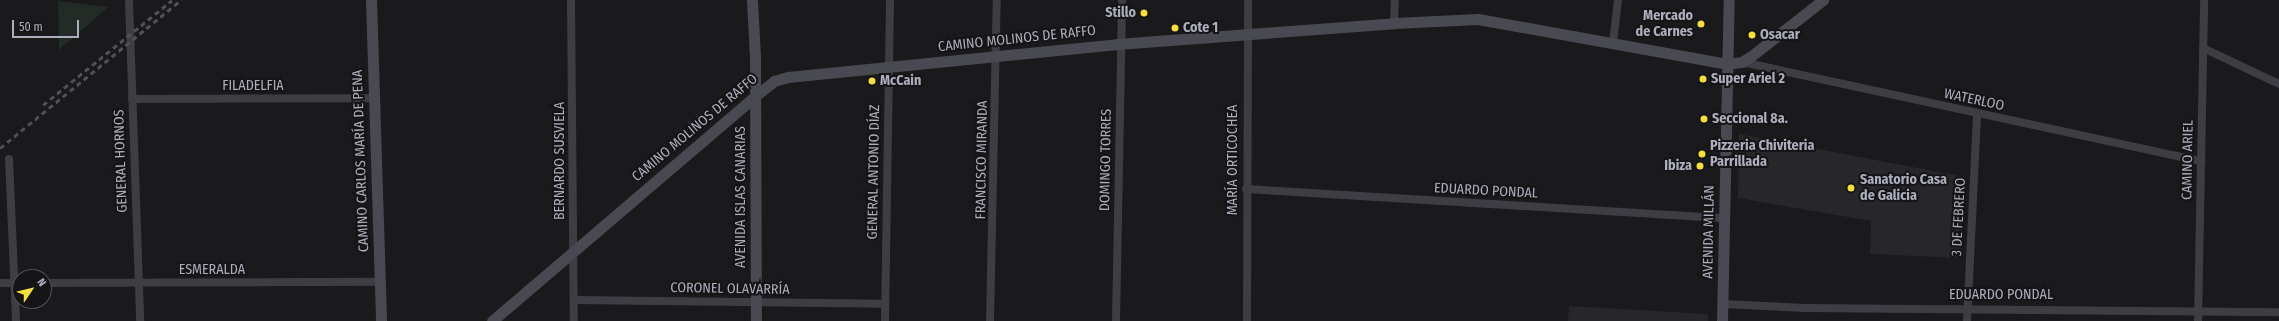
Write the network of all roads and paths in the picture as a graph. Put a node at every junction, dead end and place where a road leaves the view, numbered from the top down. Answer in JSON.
{"nodes":[{"id":1,"x":129,"y":0,"type":"edge"},
{"id":2,"x":371,"y":0,"type":"edge"},
{"id":3,"x":571,"y":0,"type":"edge"},
{"id":4,"x":752,"y":0,"type":"edge"},
{"id":5,"x":890,"y":0,"type":"edge"},
{"id":6,"x":997,"y":0,"type":"edge"},
{"id":7,"x":1122,"y":0,"type":"edge"},
{"id":8,"x":1248,"y":0,"type":"edge"},
{"id":9,"x":1394,"y":0,"type":"edge"},
{"id":10,"x":1618,"y":0,"type":"edge"},
{"id":11,"x":1729,"y":0,"type":"edge"},
{"id":12,"x":1823,"y":0,"type":"edge"},
{"id":13,"x":2204,"y":0,"type":"edge"},
{"id":14,"x":1394,"y":23,"type":"junction"},
{"id":15,"x":1247,"y":34,"type":"junction"},
{"id":16,"x":1613,"y":43,"type":"junction"},
{"id":17,"x":1121,"y":44,"type":"junction"},
{"id":18,"x":2203,"y":48,"type":"junction"},
{"id":19,"x":997,"y":56,"type":"junction"},
{"id":20,"x":1742,"y":62,"type":"junction"},
{"id":21,"x":1727,"y":64,"type":"junction"},
{"id":22,"x":888,"y":66,"type":"junction"},
{"id":23,"x":2279,"y":84,"type":"edge"},
{"id":24,"x":755,"y":96,"type":"junction"},
{"id":25,"x":373,"y":98,"type":"junction"},
{"id":26,"x":132,"y":99,"type":"junction"},
{"id":27,"x":1977,"y":114,"type":"junction"},
{"id":28,"x":9,"y":159,"type":"dead end"},
{"id":29,"x":2201,"y":161,"type":"junction"},
{"id":30,"x":1246,"y":189,"type":"junction"},
{"id":31,"x":1724,"y":218,"type":"junction"},
{"id":32,"x":573,"y":251,"type":"junction"},
{"id":33,"x":16,"y":269,"type":"edge"},
{"id":34,"x":380,"y":282,"type":"junction"},
{"id":35,"x":0,"y":283,"type":"edge"},
{"id":36,"x":12,"y":283,"type":"edge"},
{"id":37,"x":52,"y":283,"type":"edge"},
{"id":38,"x":139,"y":283,"type":"junction"},
{"id":39,"x":574,"y":300,"type":"junction"},
{"id":40,"x":756,"y":302,"type":"junction"},
{"id":41,"x":885,"y":304,"type":"junction"},
{"id":42,"x":1722,"y":304,"type":"junction"},
{"id":43,"x":1967,"y":308,"type":"junction"},
{"id":44,"x":16,"y":309,"type":"edge"},
{"id":45,"x":2198,"y":310,"type":"junction"},
{"id":46,"x":2279,"y":312,"type":"edge"},
{"id":47,"x":16,"y":321,"type":"edge"},
{"id":48,"x":140,"y":321,"type":"edge"},
{"id":49,"x":381,"y":321,"type":"edge"},
{"id":50,"x":492,"y":321,"type":"edge"},
{"id":51,"x":574,"y":321,"type":"edge"},
{"id":52,"x":756,"y":321,"type":"edge"},
{"id":53,"x":884,"y":321,"type":"edge"},
{"id":54,"x":990,"y":321,"type":"edge"},
{"id":55,"x":1116,"y":321,"type":"edge"},
{"id":56,"x":1247,"y":321,"type":"edge"},
{"id":57,"x":1722,"y":321,"type":"edge"},
{"id":58,"x":1967,"y":321,"type":"edge"},
{"id":59,"x":2198,"y":321,"type":"edge"}],
"edges":[{"from":1,"to":26,"type":"street","name":"GENERAL HORNOS"},
{"from":2,"to":25,"type":"street","name":"CAMINO CARLOS MARÍA DE PENA"},
{"from":3,"to":32,"type":"street","name":"BERNARDO SUSVIELA"},
{"from":4,"to":24,"type":"street","name":"AVENIDA ISLAS CANARIAS"},
{"from":5,"to":22,"type":"street","name":"GENERAL ANTONIO DÍAZ"},
{"from":6,"to":19,"type":"street","name":"FRANCISCO MIRANDA"},
{"from":7,"to":17,"type":"street","name":"DOMINGO TORRES"},
{"from":8,"to":15,"type":"street","name":"MARÍA ORTICOCHEA"},
{"from":9,"to":14,"type":"street"},
{"from":10,"to":16,"type":"street"},
{"from":11,"to":21,"type":"street","name":"AVENIDA MILLÁN"},
{"from":12,"to":20,"type":"street","name":"CAMINO MOLINOS DE RAFFO"},
{"from":13,"to":18,"type":"street","name":"CAMINO ARIEL"},
{"from":14,"to":15,"type":"street","name":"CAMINO MOLINOS DE RAFFO"},
{"from":14,"to":16,"type":"street","name":"CAMINO MOLINOS DE RAFFO"},
{"from":15,"to":17,"type":"street","name":"CAMINO MOLINOS DE RAFFO"},
{"from":15,"to":30,"type":"street","name":"MARÍA ORTICOCHEA"},
{"from":16,"to":21,"type":"street","name":"CAMINO MOLINOS DE RAFFO"},
{"from":17,"to":19,"type":"street","name":"CAMINO MOLINOS DE RAFFO"},
{"from":17,"to":55,"type":"street","name":"DOMINGO TORRES"},
{"from":18,"to":23,"type":"street"},
{"from":18,"to":29,"type":"street","name":"CAMINO ARIEL"},
{"from":19,"to":22,"type":"street","name":"CAMINO MOLINOS DE RAFFO"},
{"from":19,"to":54,"type":"street","name":"FRANCISCO MIRANDA"},
{"from":20,"to":21,"type":"street","name":"CAMINO MOLINOS DE RAFFO"},
{"from":20,"to":27,"type":"street","name":"WATERLOO"},
{"from":21,"to":31,"type":"street","name":"AVENIDA MILLÁN"},
{"from":22,"to":24,"type":"street","name":"CAMINO MOLINOS DE RAFFO"},
{"from":22,"to":41,"type":"street","name":"GENERAL ANTONIO DÍAZ"},
{"from":24,"to":32,"type":"street","name":"CAMINO MOLINOS DE RAFFO"},
{"from":24,"to":40,"type":"street","name":"AVENIDA ISLAS CANARIAS"},
{"from":25,"to":26,"type":"street","name":"FILADELFIA"},
{"from":25,"to":34,"type":"street","name":"CAMINO CARLOS MARÍA DE PENA"},
{"from":26,"to":38,"type":"street","name":"GENERAL HORNOS"},
{"from":27,"to":29,"type":"street","name":"WATERLOO"},
{"from":27,"to":43,"type":"street","name":"3 DE FEBRERO"},
{"from":28,"to":33,"type":"street"},
{"from":29,"to":45,"type":"street","name":"CAMINO ARIEL"},
{"from":30,"to":31,"type":"street","name":"EDUARDO PONDAL"},
{"from":30,"to":56,"type":"street","name":"MARÍA ORTICOCHEA"},
{"from":31,"to":42,"type":"street","name":"AVENIDA MILLÁN"},
{"from":32,"to":39,"type":"street","name":"BERNARDO SUSVIELA"},
{"from":32,"to":50,"type":"street","name":"CAMINO MOLINOS DE RAFFO"},
{"from":34,"to":38,"type":"street","name":"ESMERALDA"},
{"from":34,"to":49,"type":"street","name":"CAMINO CARLOS MARÍA DE PENA"},
{"from":35,"to":36,"type":"street"},
{"from":37,"to":38,"type":"street","name":"ESMERALDA"},
{"from":38,"to":48,"type":"street","name":"GENERAL HORNOS"},
{"from":39,"to":40,"type":"street","name":"CORONEL OLAVARRÍA"},
{"from":39,"to":51,"type":"street","name":"BERNARDO SUSVIELA"},
{"from":40,"to":41,"type":"street","name":"CORONEL OLAVARRÍA"},
{"from":40,"to":52,"type":"street","name":"AVENIDA ISLAS CANARIAS"},
{"from":41,"to":53,"type":"street","name":"GENERAL ANTONIO DÍAZ"},
{"from":42,"to":43,"type":"street","name":"EDUARDO PONDAL"},
{"from":42,"to":57,"type":"street","name":"AVENIDA MILLÁN"},
{"from":43,"to":45,"type":"street","name":"EDUARDO PONDAL"},
{"from":43,"to":58,"type":"street","name":"3 DE FEBRERO"},
{"from":44,"to":47,"type":"street"},
{"from":45,"to":46,"type":"street","name":"EDUARDO PONDAL"},
{"from":45,"to":59,"type":"street","name":"CAMINO ARIEL"}]}
